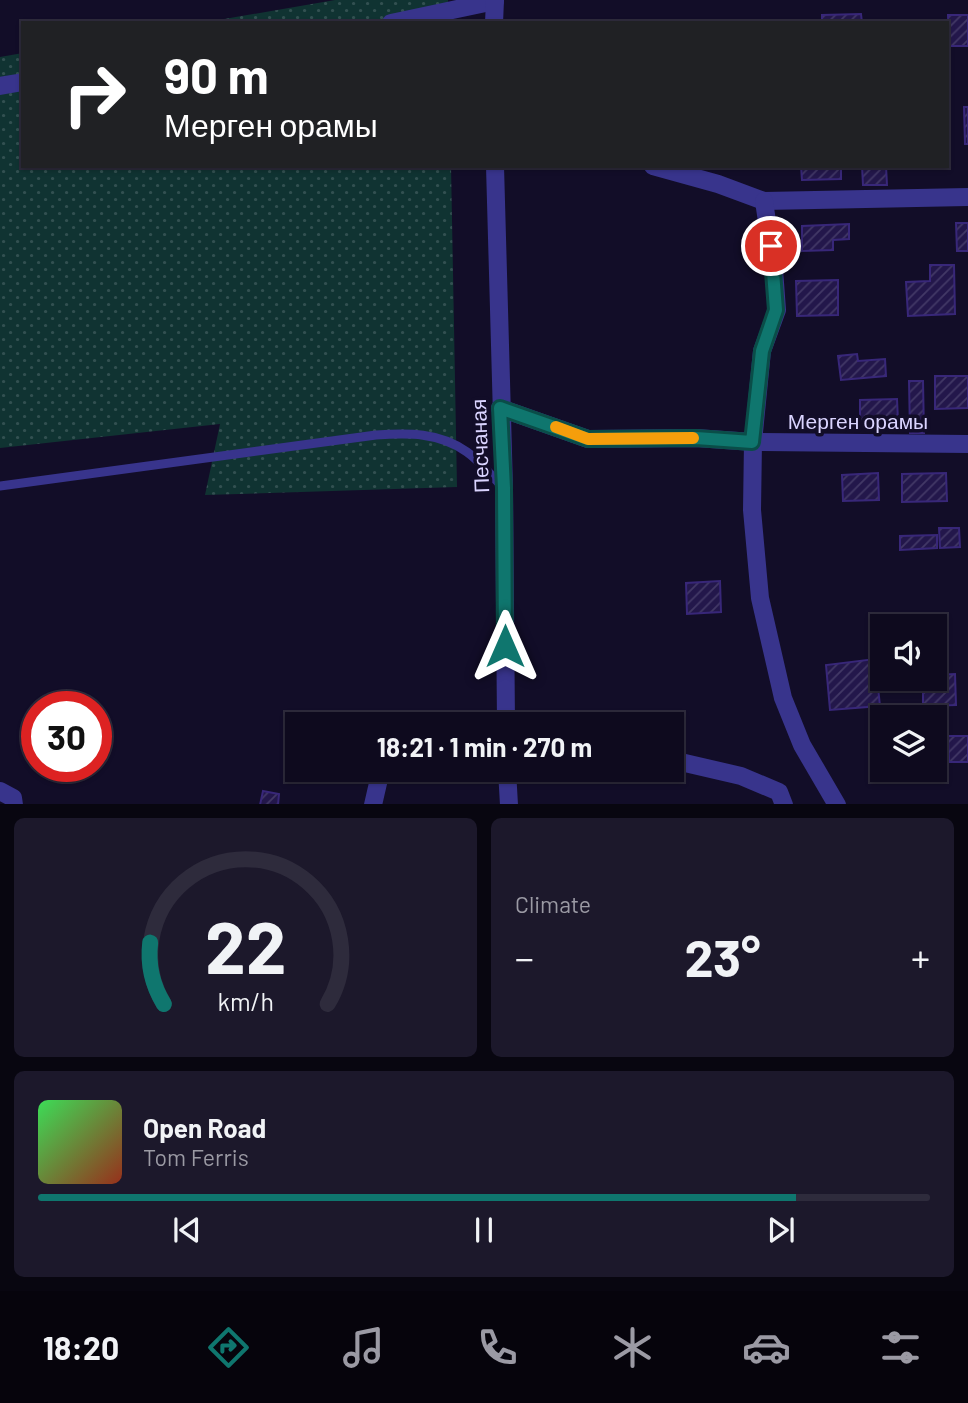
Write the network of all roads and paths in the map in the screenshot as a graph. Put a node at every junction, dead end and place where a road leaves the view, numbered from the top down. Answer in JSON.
{"nodes":[{"id":1,"x":495,"y":1,"type":"edge"},
{"id":2,"x":400,"y":21,"type":"edge"},
{"id":3,"x":495,"y":21,"type":"edge"},
{"id":4,"x":21,"y":82,"type":"edge"},
{"id":5,"x":0,"y":86,"type":"edge"},
{"id":6,"x":495,"y":168,"type":"edge"},
{"id":7,"x":660,"y":168,"type":"edge"},
{"id":8,"x":968,"y":197,"type":"edge"},
{"id":9,"x":764,"y":201,"type":"junction"},
{"id":10,"x":500,"y":408,"type":"junction"},
{"id":11,"x":752,"y":442,"type":"junction"},
{"id":12,"x":968,"y":444,"type":"edge"},
{"id":13,"x":0,"y":486,"type":"edge"},
{"id":14,"x":504,"y":488,"type":"junction"},
{"id":15,"x":506,"y":712,"type":"edge"},
{"id":16,"x":684,"y":763,"type":"edge"},
{"id":17,"x":379,"y":782,"type":"edge"},
{"id":18,"x":508,"y":782,"type":"edge"},
{"id":19,"x":0,"y":791,"type":"edge"},
{"id":20,"x":14,"y":804,"type":"edge"},
{"id":21,"x":373,"y":804,"type":"edge"},
{"id":22,"x":509,"y":804,"type":"edge"},
{"id":23,"x":785,"y":804,"type":"edge"},
{"id":24,"x":837,"y":804,"type":"edge"}],
"edges":[{"from":1,"to":2,"type":"street"},
{"from":1,"to":3,"type":"street"},
{"from":4,"to":5,"type":"street"},
{"from":6,"to":10,"type":"street","name":"Песчаная"},
{"from":7,"to":9,"type":"street"},
{"from":8,"to":9,"type":"street"},
{"from":9,"to":11,"type":"street"},
{"from":10,"to":11,"type":"street","name":"Мерген орамы"},
{"from":10,"to":14,"type":"street","name":"Песчаная"},
{"from":11,"to":12,"type":"street","name":"Мерген орамы"},
{"from":11,"to":24,"type":"street"},
{"from":13,"to":14,"type":"lane"},
{"from":14,"to":15,"type":"street","name":"Песчаная"},
{"from":16,"to":23,"type":"street"},
{"from":17,"to":21,"type":"street"},
{"from":18,"to":22,"type":"street"},
{"from":19,"to":20,"type":"street"}]}
